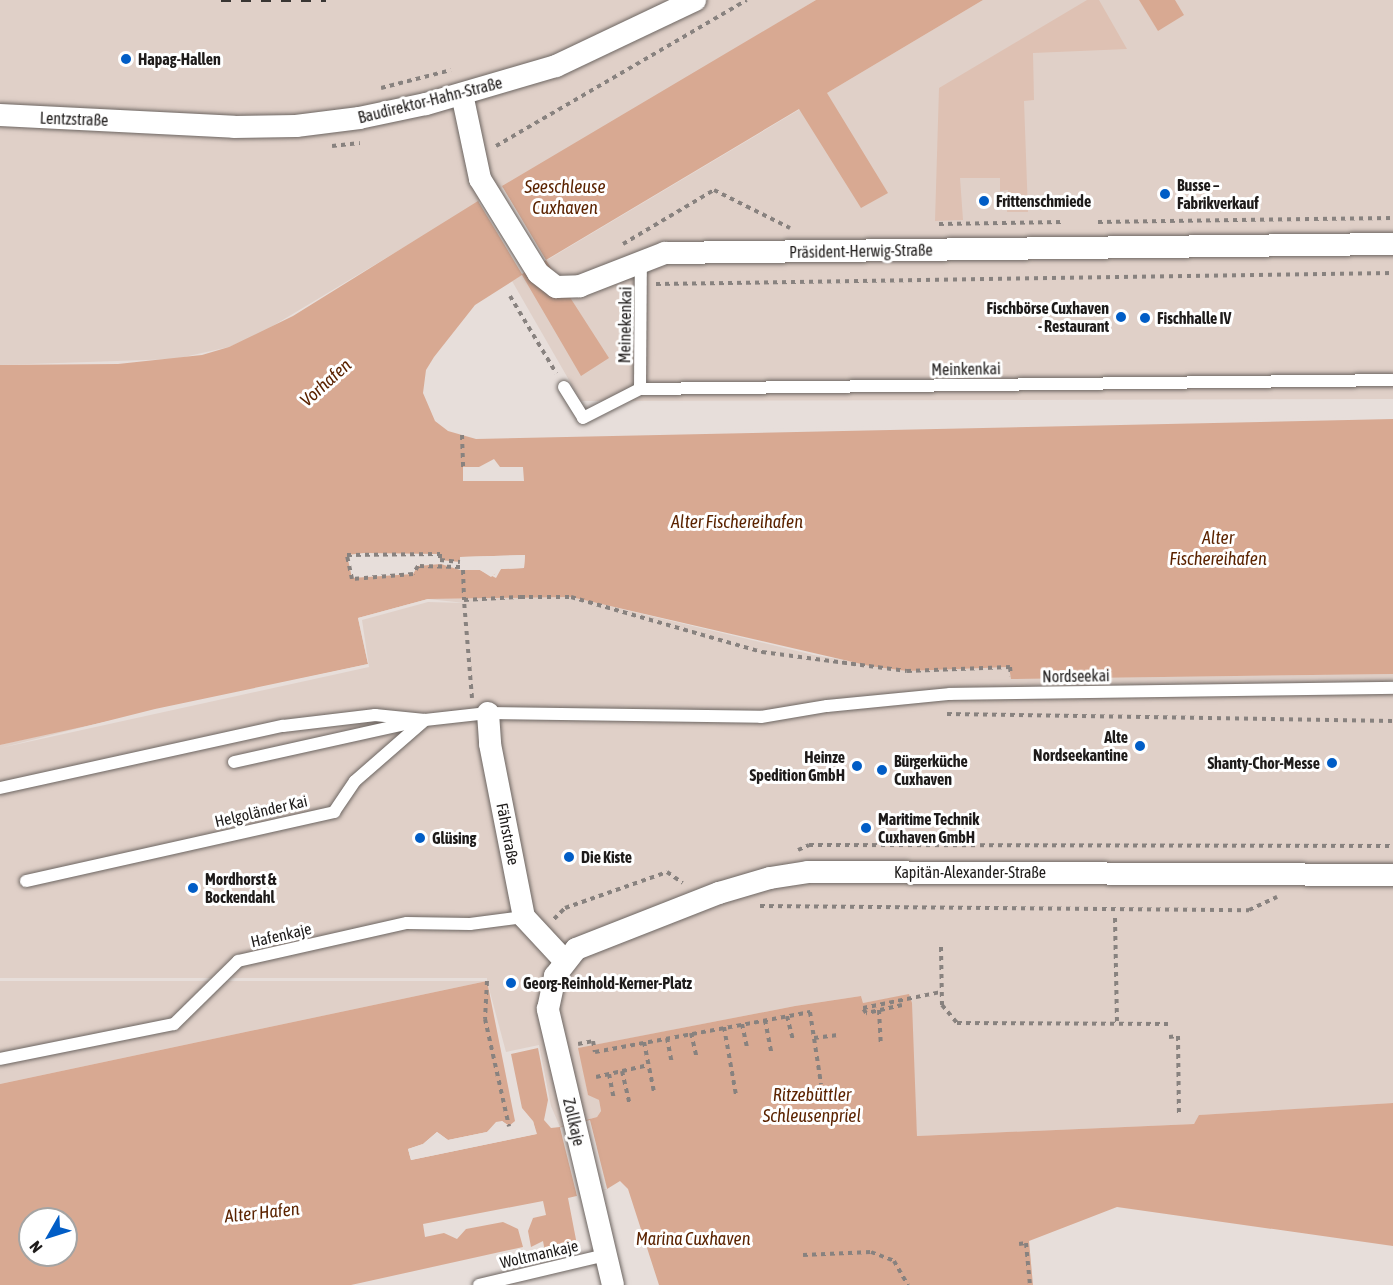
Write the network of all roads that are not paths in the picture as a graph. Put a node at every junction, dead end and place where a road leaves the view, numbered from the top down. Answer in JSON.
{"nodes":[{"id":1,"x":695,"y":0,"type":"edge"},
{"id":2,"x":462,"y":94,"type":"junction"},
{"id":3,"x":0,"y":115,"type":"edge"},
{"id":4,"x":148,"y":122,"type":"joint"},
{"id":5,"x":1393,"y":244,"type":"edge"},
{"id":6,"x":642,"y":273,"type":"junction"},
{"id":7,"x":1393,"y":380,"type":"edge"},
{"id":8,"x":564,"y":387,"type":"road end"},
{"id":9,"x":640,"y":388,"type":"junction"},
{"id":10,"x":1393,"y":688,"type":"edge"},
{"id":11,"x":477,"y":714,"type":"junction"},
{"id":12,"x":426,"y":720,"type":"junction"},
{"id":13,"x":234,"y":762,"type":"dead end"},
{"id":14,"x":0,"y":788,"type":"edge"},
{"id":15,"x":1393,"y":875,"type":"edge"},
{"id":16,"x":26,"y":881,"type":"dead end"},
{"id":17,"x":524,"y":917,"type":"junction"},
{"id":18,"x":564,"y":960,"type":"junction"},
{"id":19,"x":0,"y":1059,"type":"edge"},
{"id":20,"x":606,"y":1255,"type":"junction"},
{"id":21,"x":479,"y":1285,"type":"edge"},
{"id":22,"x":613,"y":1285,"type":"edge"}],
"edges":[{"from":1,"to":2,"type":"street","name":"Baudirektor-Hahn-Straße"},
{"from":2,"to":4,"type":"street","name":"Baudirektor-Hahn-Straße"},
{"from":2,"to":6,"type":"street","name":"Präsident-Herwig-Straße"},
{"from":3,"to":4,"type":"street","name":"Lentzstraße"},
{"from":5,"to":6,"type":"street","name":"Präsident-Herwig-Straße"},
{"from":6,"to":9,"type":"lane","name":"Meinekenkai"},
{"from":7,"to":9,"type":"lane","name":"Meinkenkai"},
{"from":8,"to":9,"type":"lane","name":"Meinkenkai"},
{"from":10,"to":11,"type":"lane","name":"Nordseekai"},
{"from":11,"to":12,"type":"lane"},
{"from":11,"to":17,"type":"street","name":"Fährstraße"},
{"from":12,"to":13,"type":"lane"},
{"from":12,"to":14,"type":"lane"},
{"from":12,"to":16,"type":"lane","name":"Helgoländer Kai"},
{"from":15,"to":18,"type":"street","name":"Kapitän-Alexander-Straße"},
{"from":17,"to":18,"type":"street"},
{"from":17,"to":19,"type":"lane","name":"Hafenkaje"},
{"from":18,"to":20,"type":"street","name":"Zollkaje"},
{"from":20,"to":21,"type":"lane","name":"Woltmankaje"},
{"from":20,"to":22,"type":"street","name":"Zollkaje"}]}
